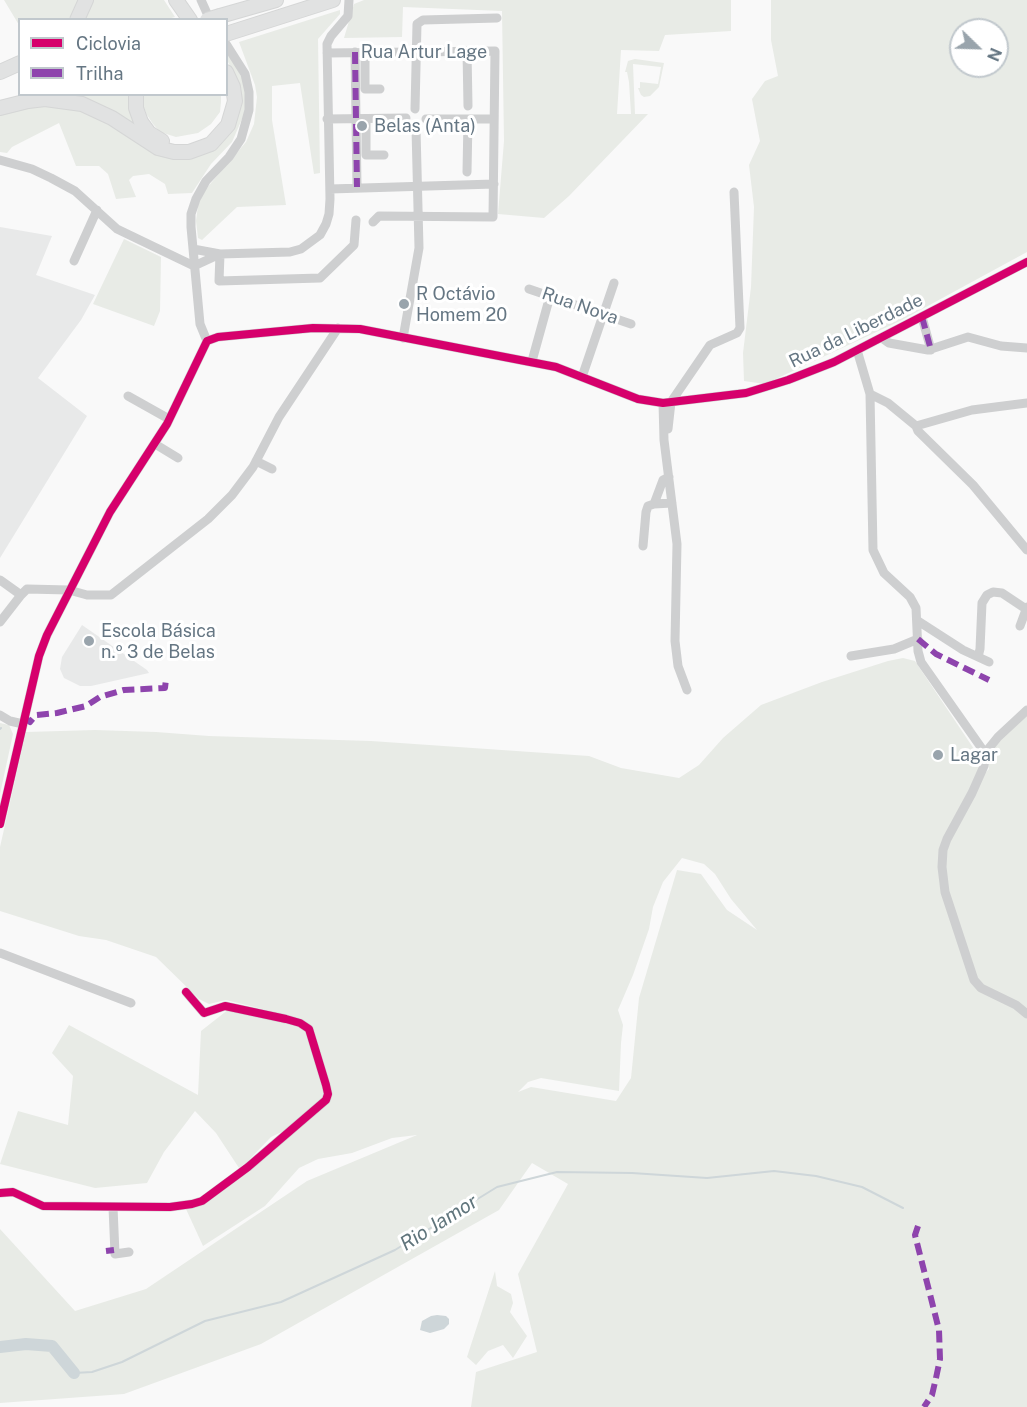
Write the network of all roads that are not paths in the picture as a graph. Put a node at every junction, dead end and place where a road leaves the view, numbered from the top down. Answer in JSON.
{"nodes":[{"id":1,"x":86,"y":0,"type":"edge"},
{"id":2,"x":169,"y":0,"type":"edge"},
{"id":3,"x":176,"y":0,"type":"edge"},
{"id":4,"x":201,"y":0,"type":"edge"},
{"id":5,"x":276,"y":0,"type":"edge"},
{"id":6,"x":333,"y":0,"type":"edge"},
{"id":7,"x":349,"y":0,"type":"edge"},
{"id":8,"x":78,"y":18,"type":"edge"},
{"id":9,"x":182,"y":18,"type":"edge"},
{"id":10,"x":189,"y":18,"type":"edge"},
{"id":11,"x":212,"y":18,"type":"edge"},
{"id":12,"x":497,"y":18,"type":"dead end"},
{"id":13,"x":228,"y":37,"type":"edge"},
{"id":14,"x":416,"y":51,"type":"junction"},
{"id":15,"x":467,"y":51,"type":"junction"},
{"id":16,"x":360,"y":52,"type":"junction"},
{"id":17,"x":327,"y":53,"type":"junction"},
{"id":18,"x":18,"y":64,"type":"edge"},
{"id":19,"x":0,"y":72,"type":"edge"},
{"id":20,"x":18,"y":74,"type":"edge"},
{"id":21,"x":228,"y":76,"type":"edge"},
{"id":22,"x":0,"y":81,"type":"edge"},
{"id":23,"x":380,"y":89,"type":"dead end"},
{"id":24,"x":18,"y":94,"type":"edge"},
{"id":25,"x":136,"y":96,"type":"edge"},
{"id":26,"x":226,"y":96,"type":"edge"},
{"id":27,"x":0,"y":102,"type":"edge"},
{"id":28,"x":468,"y":106,"type":"dead end"},
{"id":29,"x":0,"y":108,"type":"edge"},
{"id":30,"x":416,"y":109,"type":"junction"},
{"id":31,"x":406,"y":118,"type":"junction"},
{"id":32,"x":327,"y":119,"type":"junction"},
{"id":33,"x":356,"y":119,"type":"junction"},
{"id":34,"x":366,"y":119,"type":"junction"},
{"id":35,"x":426,"y":119,"type":"junction"},
{"id":36,"x":468,"y":119,"type":"junction"},
{"id":37,"x":494,"y":119,"type":"junction"},
{"id":38,"x":416,"y":129,"type":"junction"},
{"id":39,"x":384,"y":156,"type":"dead end"},
{"id":40,"x":0,"y":160,"type":"edge"},
{"id":41,"x":467,"y":172,"type":"dead end"},
{"id":42,"x":494,"y":184,"type":"junction"},
{"id":43,"x":357,"y":187,"type":"junction"},
{"id":44,"x":418,"y":187,"type":"junction"},
{"id":45,"x":330,"y":189,"type":"junction"},
{"id":46,"x":734,"y":192,"type":"dead end"},
{"id":47,"x":97,"y":210,"type":"junction"},
{"id":48,"x":419,"y":215,"type":"junction"},
{"id":49,"x":356,"y":220,"type":"dead end"},
{"id":50,"x":374,"y":222,"type":"dead end"},
{"id":51,"x":193,"y":249,"type":"junction"},
{"id":52,"x":220,"y":254,"type":"junction"},
{"id":53,"x":74,"y":261,"type":"dead end"},
{"id":54,"x":1027,"y":262,"type":"edge"},
{"id":55,"x":194,"y":266,"type":"junction"},
{"id":56,"x":615,"y":283,"type":"dead end"},
{"id":57,"x":529,"y":289,"type":"dead end"},
{"id":58,"x":550,"y":296,"type":"junction"},
{"id":59,"x":604,"y":314,"type":"junction"},
{"id":60,"x":922,"y":317,"type":"junction"},
{"id":61,"x":631,"y":324,"type":"dead end"},
{"id":62,"x":338,"y":328,"type":"junction"},
{"id":63,"x":403,"y":338,"type":"junction"},
{"id":64,"x":882,"y":338,"type":"junction"},
{"id":65,"x":207,"y":341,"type":"junction"},
{"id":66,"x":1027,"y":348,"type":"edge"},
{"id":67,"x":857,"y":350,"type":"junction"},
{"id":68,"x":931,"y":350,"type":"junction"},
{"id":69,"x":532,"y":361,"type":"junction"},
{"id":70,"x":582,"y":377,"type":"junction"},
{"id":71,"x":870,"y":394,"type":"junction"},
{"id":72,"x":128,"y":396,"type":"dead end"},
{"id":73,"x":667,"y":403,"type":"junction"},
{"id":74,"x":1027,"y":403,"type":"edge"},
{"id":75,"x":169,"y":419,"type":"junction"},
{"id":76,"x":916,"y":426,"type":"junction"},
{"id":77,"x":155,"y":444,"type":"junction"},
{"id":78,"x":178,"y":458,"type":"dead end"},
{"id":79,"x":256,"y":461,"type":"junction"},
{"id":80,"x":272,"y":469,"type":"dead end"},
{"id":81,"x":669,"y":477,"type":"junction"},
{"id":82,"x":672,"y":503,"type":"junction"},
{"id":83,"x":654,"y":504,"type":"junction"},
{"id":84,"x":643,"y":546,"type":"dead end"},
{"id":85,"x":1027,"y":550,"type":"edge"},
{"id":86,"x":0,"y":580,"type":"edge"},
{"id":87,"x":69,"y":590,"type":"junction"},
{"id":88,"x":21,"y":595,"type":"junction"},
{"id":89,"x":1027,"y":608,"type":"edge"},
{"id":90,"x":918,"y":621,"type":"junction"},
{"id":91,"x":0,"y":622,"type":"edge"},
{"id":92,"x":1020,"y":626,"type":"dead end"},
{"id":93,"x":918,"y":639,"type":"junction"},
{"id":94,"x":850,"y":656,"type":"dead end"},
{"id":95,"x":978,"y":657,"type":"junction"},
{"id":96,"x":989,"y":662,"type":"dead end"},
{"id":97,"x":687,"y":690,"type":"dead end"},
{"id":98,"x":1027,"y":710,"type":"edge"},
{"id":99,"x":0,"y":715,"type":"edge"},
{"id":100,"x":23,"y":724,"type":"junction"},
{"id":101,"x":985,"y":753,"type":"junction"},
{"id":102,"x":0,"y":824,"type":"edge"},
{"id":103,"x":0,"y":953,"type":"edge"},
{"id":104,"x":186,"y":992,"type":"dead end"},
{"id":105,"x":131,"y":1003,"type":"dead end"},
{"id":106,"x":1027,"y":1014,"type":"edge"},
{"id":107,"x":0,"y":1193,"type":"edge"},
{"id":108,"x":113,"y":1207,"type":"junction"},
{"id":109,"x":129,"y":1252,"type":"dead end"}],
"edges":[{"from":1,"to":8,"type":"highway"},
{"from":2,"to":9,"type":"highway"},
{"from":3,"to":10,"type":"highway"},
{"from":4,"to":11,"type":"street"},
{"from":5,"to":11,"type":"highway"},
{"from":6,"to":13,"type":"highway"},
{"from":7,"to":17,"type":"street"},
{"from":12,"to":14,"type":"street"},
{"from":13,"to":51,"type":"street"},
{"from":14,"to":15,"type":"street","name":"Rua Artur Lage"},
{"from":14,"to":16,"type":"street","name":"Rua Artur Lage"},
{"from":14,"to":30,"type":"street"},
{"from":15,"to":28,"type":"street"},
{"from":15,"to":37,"type":"street","name":"Rua Artur Lage"},
{"from":16,"to":17,"type":"street","name":"Rua Artur Lage"},
{"from":16,"to":23,"type":"street"},
{"from":16,"to":33,"type":"street"},
{"from":17,"to":32,"type":"street"},
{"from":18,"to":19,"type":"highway"},
{"from":20,"to":22,"type":"highway"},
{"from":21,"to":29,"type":"highway"},
{"from":24,"to":27,"type":"highway"},
{"from":25,"to":26,"type":"highway"},
{"from":30,"to":31,"type":"street"},
{"from":30,"to":35,"type":"street"},
{"from":31,"to":34,"type":"street"},
{"from":31,"to":38,"type":"street"},
{"from":32,"to":33,"type":"street"},
{"from":32,"to":45,"type":"street"},
{"from":33,"to":34,"type":"street"},
{"from":33,"to":43,"type":"street"},
{"from":34,"to":39,"type":"street"},
{"from":35,"to":36,"type":"street"},
{"from":35,"to":38,"type":"street"},
{"from":36,"to":37,"type":"street"},
{"from":36,"to":41,"type":"street"},
{"from":37,"to":42,"type":"street","name":"Rua Artur Lage"},
{"from":38,"to":44,"type":"street"},
{"from":40,"to":47,"type":"street"},
{"from":42,"to":44,"type":"street"},
{"from":42,"to":48,"type":"street","name":"Rua Artur Lage"},
{"from":43,"to":44,"type":"street"},
{"from":43,"to":45,"type":"street"},
{"from":44,"to":48,"type":"street"},
{"from":45,"to":52,"type":"street"},
{"from":46,"to":73,"type":"street"},
{"from":47,"to":53,"type":"street"},
{"from":47,"to":55,"type":"street"},
{"from":48,"to":50,"type":"street"},
{"from":48,"to":63,"type":"street"},
{"from":49,"to":52,"type":"street"},
{"from":51,"to":52,"type":"street"},
{"from":51,"to":55,"type":"street"},
{"from":52,"to":55,"type":"street"},
{"from":54,"to":60,"type":"street","name":"Rua da Liberdade"},
{"from":55,"to":65,"type":"street"},
{"from":56,"to":59,"type":"street"},
{"from":57,"to":58,"type":"street","name":"Rua Nova"},
{"from":58,"to":59,"type":"street","name":"Rua Nova"},
{"from":58,"to":69,"type":"street"},
{"from":59,"to":61,"type":"street","name":"Rua Nova"},
{"from":59,"to":70,"type":"street"},
{"from":60,"to":64,"type":"street","name":"Rua da Liberdade"},
{"from":60,"to":68,"type":"street"},
{"from":62,"to":63,"type":"street","name":"Rua da Liberdade"},
{"from":62,"to":65,"type":"street","name":"Rua da Liberdade"},
{"from":62,"to":79,"type":"street"},
{"from":63,"to":69,"type":"street","name":"Rua da Liberdade"},
{"from":64,"to":67,"type":"street","name":"Rua da Liberdade"},
{"from":64,"to":68,"type":"street"},
{"from":65,"to":75,"type":"street"},
{"from":66,"to":68,"type":"street"},
{"from":67,"to":71,"type":"street"},
{"from":67,"to":73,"type":"street","name":"Rua da Liberdade"},
{"from":69,"to":70,"type":"street","name":"Rua da Liberdade"},
{"from":70,"to":73,"type":"street","name":"Rua da Liberdade"},
{"from":71,"to":76,"type":"street"},
{"from":71,"to":90,"type":"street"},
{"from":72,"to":75,"type":"street"},
{"from":73,"to":81,"type":"street"},
{"from":74,"to":76,"type":"street"},
{"from":75,"to":77,"type":"street"},
{"from":76,"to":85,"type":"street"},
{"from":77,"to":78,"type":"street"},
{"from":77,"to":87,"type":"street"},
{"from":79,"to":80,"type":"street"},
{"from":79,"to":87,"type":"street"},
{"from":81,"to":82,"type":"street"},
{"from":81,"to":83,"type":"street"},
{"from":82,"to":83,"type":"street"},
{"from":82,"to":97,"type":"street"},
{"from":83,"to":84,"type":"street"},
{"from":86,"to":88,"type":"street"},
{"from":87,"to":88,"type":"street"},
{"from":87,"to":100,"type":"street"},
{"from":88,"to":91,"type":"street"},
{"from":89,"to":92,"type":"street"},
{"from":89,"to":95,"type":"street"},
{"from":90,"to":93,"type":"street"},
{"from":90,"to":95,"type":"street"},
{"from":93,"to":94,"type":"street"},
{"from":93,"to":101,"type":"street"},
{"from":95,"to":96,"type":"street"},
{"from":98,"to":101,"type":"street"},
{"from":99,"to":100,"type":"street"},
{"from":100,"to":102,"type":"street"},
{"from":101,"to":106,"type":"street"},
{"from":103,"to":105,"type":"street"},
{"from":104,"to":108,"type":"street"},
{"from":107,"to":108,"type":"street"},
{"from":108,"to":109,"type":"street"}]}
